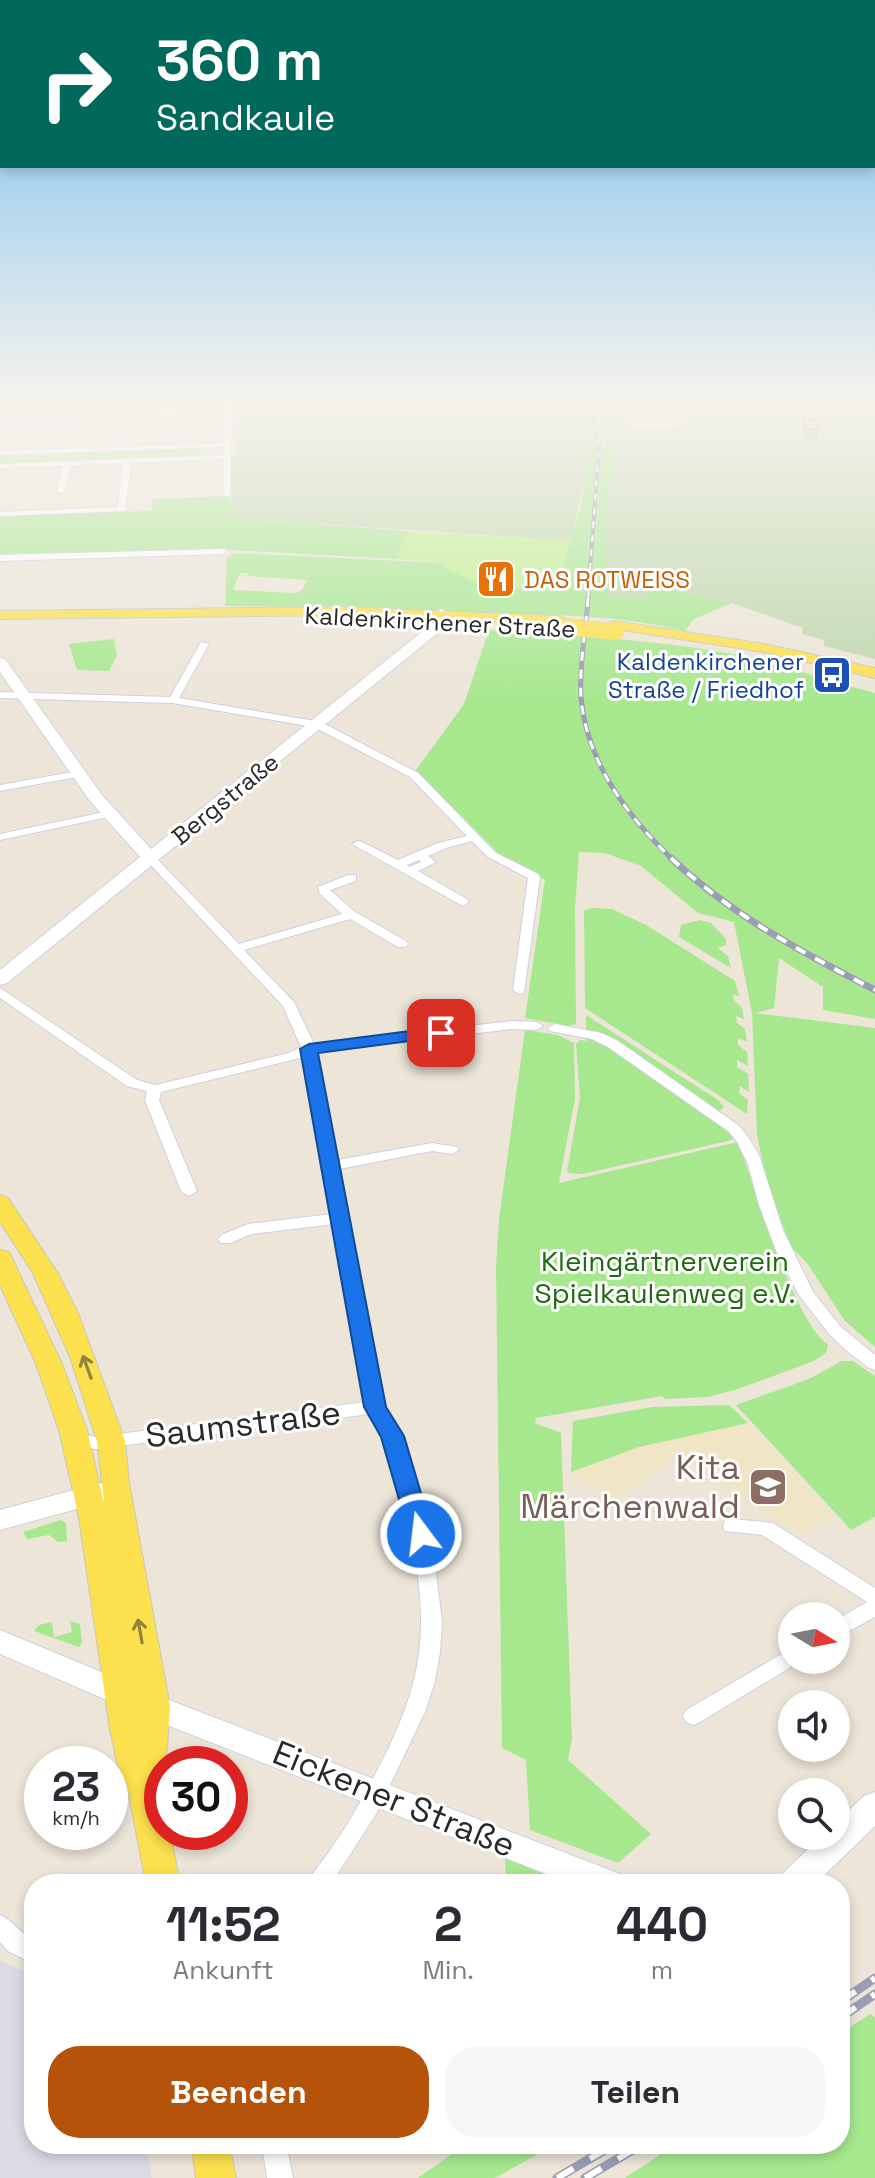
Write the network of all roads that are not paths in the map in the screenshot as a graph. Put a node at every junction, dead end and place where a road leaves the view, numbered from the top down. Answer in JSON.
{"nodes":[{"id":1,"x":123,"y":501,"type":"edge"},
{"id":2,"x":0,"y":514,"type":"edge"},
{"id":3,"x":222,"y":551,"type":"dead end"},
{"id":4,"x":0,"y":558,"type":"edge"},
{"id":5,"x":441,"y":616,"type":"junction"},
{"id":6,"x":0,"y":618,"type":"edge"},
{"id":7,"x":615,"y":628,"type":"junction"},
{"id":8,"x":204,"y":644,"type":"dead end"},
{"id":9,"x":0,"y":662,"type":"edge"},
{"id":10,"x":875,"y":673,"type":"edge"},
{"id":11,"x":875,"y":681,"type":"edge"},
{"id":12,"x":0,"y":695,"type":"edge"},
{"id":13,"x":24,"y":696,"type":"junction"},
{"id":14,"x":173,"y":700,"type":"junction"},
{"id":15,"x":317,"y":724,"type":"junction"},
{"id":16,"x":78,"y":774,"type":"junction"},
{"id":17,"x":0,"y":788,"type":"edge"},
{"id":18,"x":109,"y":814,"type":"junction"},
{"id":19,"x":0,"y":837,"type":"edge"},
{"id":20,"x":476,"y":837,"type":"junction"},
{"id":21,"x":358,"y":844,"type":"dead end"},
{"id":22,"x":151,"y":859,"type":"junction"},
{"id":23,"x":404,"y":868,"type":"junction"},
{"id":24,"x":352,"y":878,"type":"dead end"},
{"id":25,"x":463,"y":902,"type":"dead end"},
{"id":26,"x":351,"y":915,"type":"junction"},
{"id":27,"x":402,"y":944,"type":"dead end"},
{"id":28,"x":236,"y":949,"type":"junction"},
{"id":29,"x":0,"y":979,"type":"edge"},
{"id":30,"x":519,"y":990,"type":"dead end"},
{"id":31,"x":0,"y":992,"type":"edge"},
{"id":32,"x":536,"y":1026,"type":"dead end"},
{"id":33,"x":555,"y":1028,"type":"dead end"},
{"id":34,"x":309,"y":1049,"type":"junction"},
{"id":35,"x":155,"y":1089,"type":"junction"},
{"id":36,"x":452,"y":1150,"type":"dead end"},
{"id":37,"x":330,"y":1166,"type":"junction"},
{"id":38,"x":189,"y":1191,"type":"dead end"},
{"id":39,"x":0,"y":1203,"type":"edge"},
{"id":40,"x":339,"y":1218,"type":"junction"},
{"id":41,"x":226,"y":1239,"type":"dead end"},
{"id":42,"x":0,"y":1258,"type":"edge"},
{"id":43,"x":875,"y":1364,"type":"edge"},
{"id":44,"x":375,"y":1407,"type":"junction"},
{"id":45,"x":75,"y":1440,"type":"junction"},
{"id":46,"x":111,"y":1441,"type":"junction"},
{"id":47,"x":101,"y":1489,"type":"junction"},
{"id":48,"x":0,"y":1520,"type":"edge"},
{"id":49,"x":732,"y":1526,"type":"dead end"},
{"id":50,"x":875,"y":1598,"type":"edge"},
{"id":51,"x":875,"y":1607,"type":"edge"},
{"id":52,"x":850,"y":1622,"type":"edge"},
{"id":53,"x":0,"y":1642,"type":"edge"},
{"id":54,"x":778,"y":1664,"type":"edge"},
{"id":55,"x":119,"y":1690,"type":"junction"},
{"id":56,"x":154,"y":1707,"type":"junction"},
{"id":57,"x":693,"y":1716,"type":"dead end"},
{"id":58,"x":143,"y":1782,"type":"junction"},
{"id":59,"x":377,"y":1793,"type":"junction"},
{"id":60,"x":875,"y":1806,"type":"edge"},
{"id":61,"x":161,"y":1874,"type":"edge"},
{"id":62,"x":326,"y":1874,"type":"edge"},
{"id":63,"x":584,"y":1874,"type":"edge"},
{"id":64,"x":804,"y":1874,"type":"edge"},
{"id":65,"x":0,"y":1926,"type":"edge"},
{"id":66,"x":24,"y":1947,"type":"edge"},
{"id":67,"x":212,"y":2154,"type":"edge"},
{"id":68,"x":276,"y":2154,"type":"edge"},
{"id":69,"x":216,"y":2178,"type":"edge"},
{"id":70,"x":280,"y":2178,"type":"edge"}],
"edges":[{"from":1,"to":2,"type":"street"},
{"from":3,"to":4,"type":"street"},
{"from":5,"to":6,"type":"main road","name":"Kaldenkirchener Straße"},
{"from":5,"to":7,"type":"main road","name":"Kaldenkirchener Straße","bridge":true},
{"from":5,"to":15,"type":"street","name":"Bergstraße"},
{"from":7,"to":10,"type":"main road","name":"Kaldenkirchener Straße"},
{"from":7,"to":11,"type":"main road","name":"Kaldenkirchener Straße"},
{"from":8,"to":14,"type":"street"},
{"from":9,"to":13,"type":"street"},
{"from":12,"to":13,"type":"street"},
{"from":13,"to":14,"type":"street"},
{"from":13,"to":16,"type":"street"},
{"from":14,"to":15,"type":"street"},
{"from":15,"to":20,"type":"street"},
{"from":15,"to":22,"type":"street","name":"Bergstraße"},
{"from":16,"to":17,"type":"street"},
{"from":16,"to":18,"type":"street"},
{"from":18,"to":19,"type":"street"},
{"from":18,"to":22,"type":"street"},
{"from":20,"to":23,"type":"street"},
{"from":20,"to":30,"type":"street"},
{"from":21,"to":23,"type":"street"},
{"from":22,"to":28,"type":"street","name":"Saumstraße"},
{"from":22,"to":29,"type":"street","name":"Bergstraße"},
{"from":23,"to":25,"type":"street"},
{"from":24,"to":26,"type":"street"},
{"from":26,"to":27,"type":"street"},
{"from":26,"to":28,"type":"street"},
{"from":28,"to":34,"type":"street","name":"Saumstraße"},
{"from":31,"to":35,"type":"street"},
{"from":32,"to":34,"type":"street"},
{"from":33,"to":43,"type":"street"},
{"from":34,"to":35,"type":"street"},
{"from":34,"to":37,"type":"street","name":"Saumstraße"},
{"from":35,"to":38,"type":"street"},
{"from":36,"to":37,"type":"street"},
{"from":37,"to":40,"type":"street","name":"Saumstraße"},
{"from":46,"to":39,"type":"main road","one_way":true},
{"from":40,"to":41,"type":"street"},
{"from":40,"to":44,"type":"street","name":"Saumstraße"},
{"from":42,"to":45,"type":"main road"},
{"from":44,"to":46,"type":"street","name":"Saumstraße"},
{"from":44,"to":59,"type":"street","name":"Saumstraße"},
{"from":45,"to":46,"type":"street","name":"Saumstraße"},
{"from":45,"to":47,"type":"main road"},
{"from":46,"to":47,"type":"main road"},
{"from":47,"to":48,"type":"street"},
{"from":47,"to":55,"type":"main road"},
{"from":56,"to":47,"type":"main road","one_way":true},
{"from":49,"to":50,"type":"street"},
{"from":51,"to":52,"type":"street"},
{"from":53,"to":55,"type":"street","name":"Eickener Straße"},
{"from":54,"to":57,"type":"street"},
{"from":55,"to":56,"type":"street","name":"Eickener Straße"},
{"from":55,"to":58,"type":"main road"},
{"from":56,"to":58,"type":"main road"},
{"from":56,"to":59,"type":"street","name":"Eickener Straße"},
{"from":58,"to":61,"type":"main road"},
{"from":59,"to":62,"type":"street","name":"Saumstraße"},
{"from":59,"to":63,"type":"street","name":"Eickener Straße"},
{"from":60,"to":64,"type":"street"},
{"from":65,"to":66,"type":"street"},
{"from":67,"to":69,"type":"main road"},
{"from":68,"to":70,"type":"street"}]}
